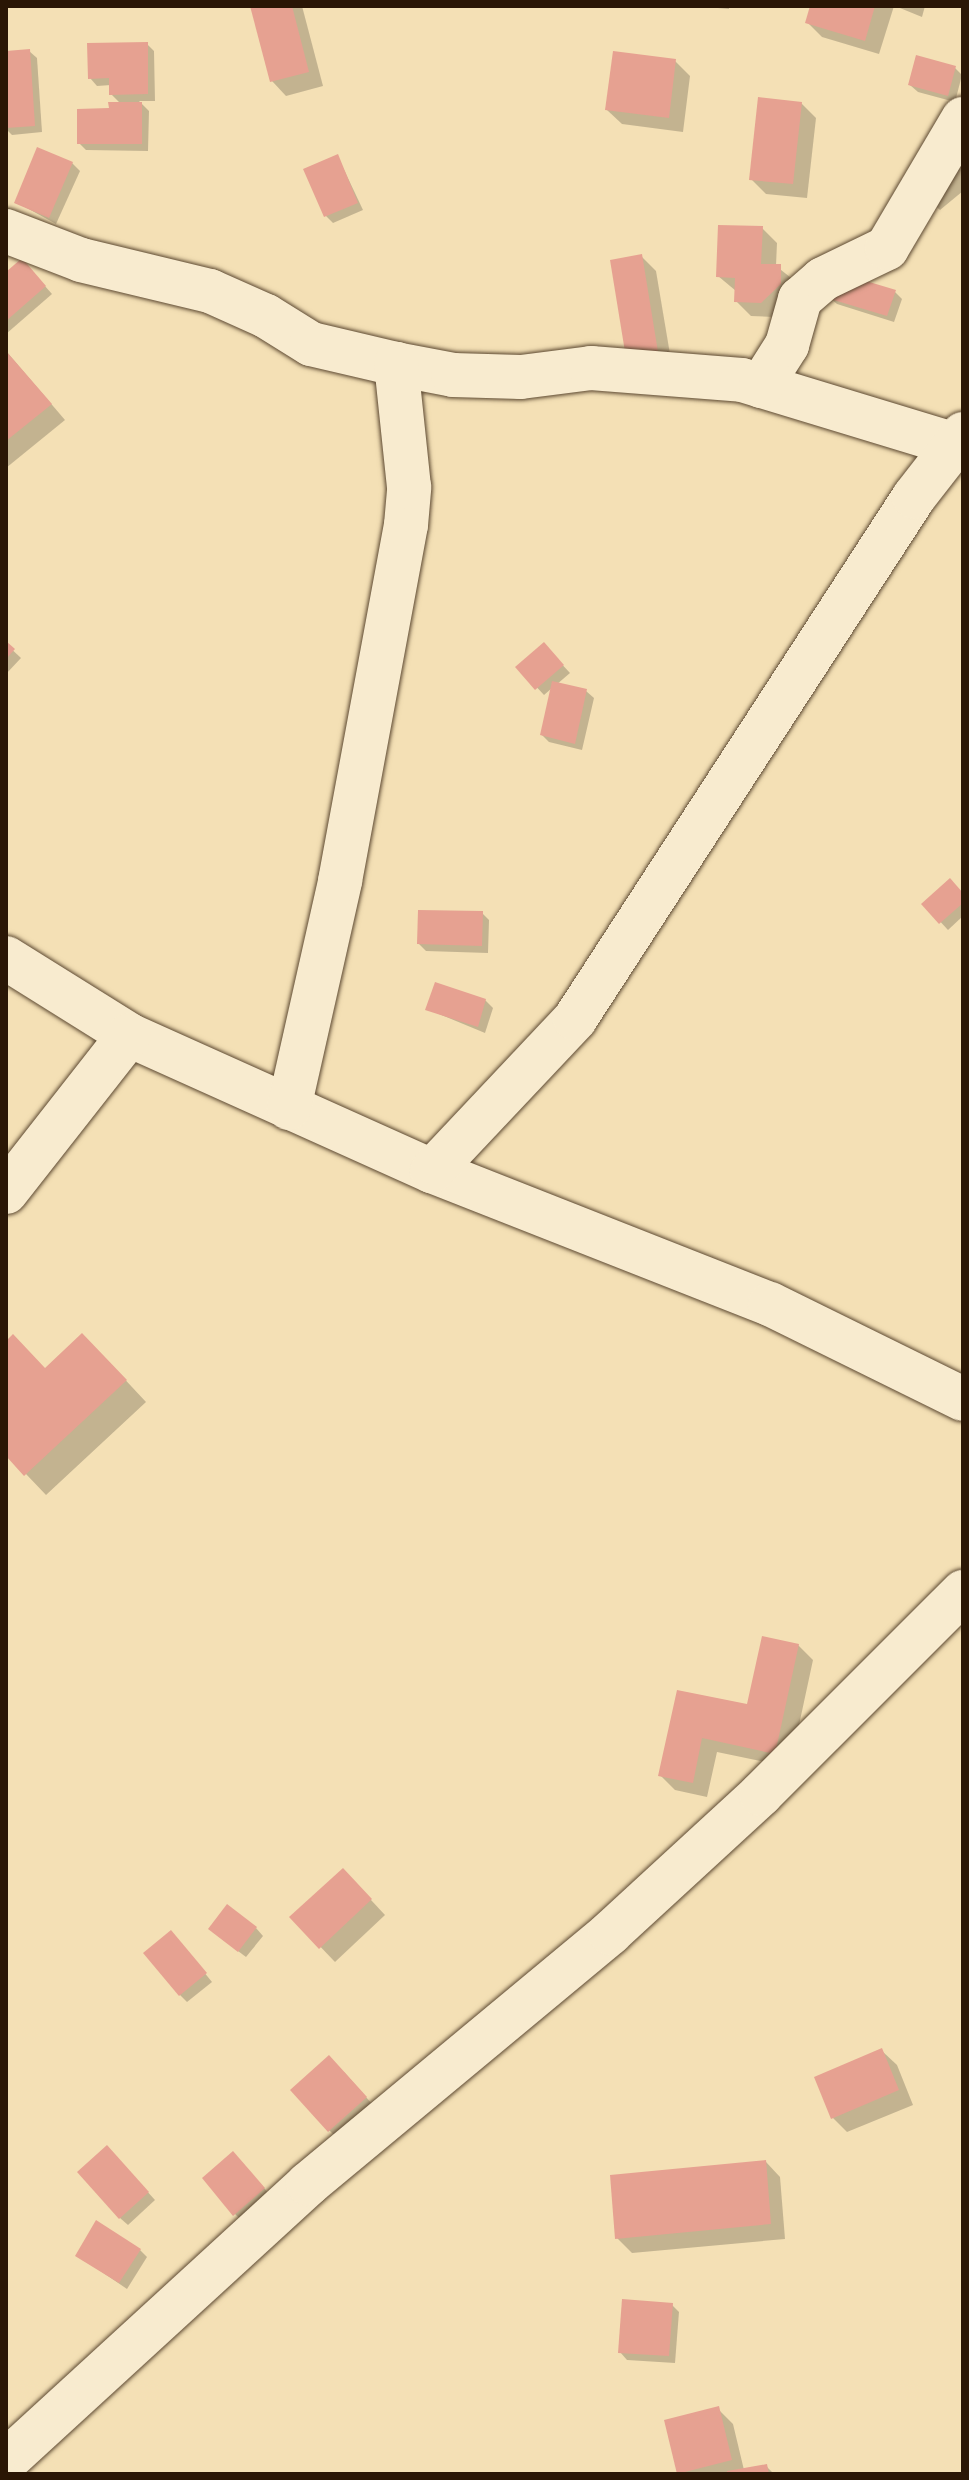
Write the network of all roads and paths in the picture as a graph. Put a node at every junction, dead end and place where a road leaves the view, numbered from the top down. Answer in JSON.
{"nodes":[{"id":1,"x":963,"y":119,"type":"edge"},
{"id":2,"x":6,"y":231,"type":"edge"},
{"id":3,"x":396,"y":364,"type":"junction"},
{"id":4,"x":761,"y":386,"type":"junction"},
{"id":5,"x":958,"y":439,"type":"edge"},
{"id":6,"x":6,"y":958,"type":"edge"},
{"id":7,"x":129,"y":1035,"type":"junction"},
{"id":8,"x":289,"y":1108,"type":"junction"},
{"id":9,"x":432,"y":1171,"type":"junction"},
{"id":10,"x":6,"y":1192,"type":"edge"},
{"id":11,"x":963,"y":1399,"type":"edge"},
{"id":12,"x":963,"y":1592,"type":"edge"},
{"id":13,"x":6,"y":2461,"type":"edge"}],
"edges":[{"from":1,"to":4,"type":"street"},
{"from":2,"to":3,"type":"street"},
{"from":3,"to":4,"type":"street"},
{"from":3,"to":8,"type":"street"},
{"from":4,"to":5,"type":"street"},
{"from":5,"to":9,"type":"street"},
{"from":6,"to":7,"type":"street"},
{"from":7,"to":8,"type":"street"},
{"from":7,"to":10,"type":"street"},
{"from":8,"to":9,"type":"street"},
{"from":9,"to":11,"type":"street"},
{"from":12,"to":13,"type":"street"}]}
